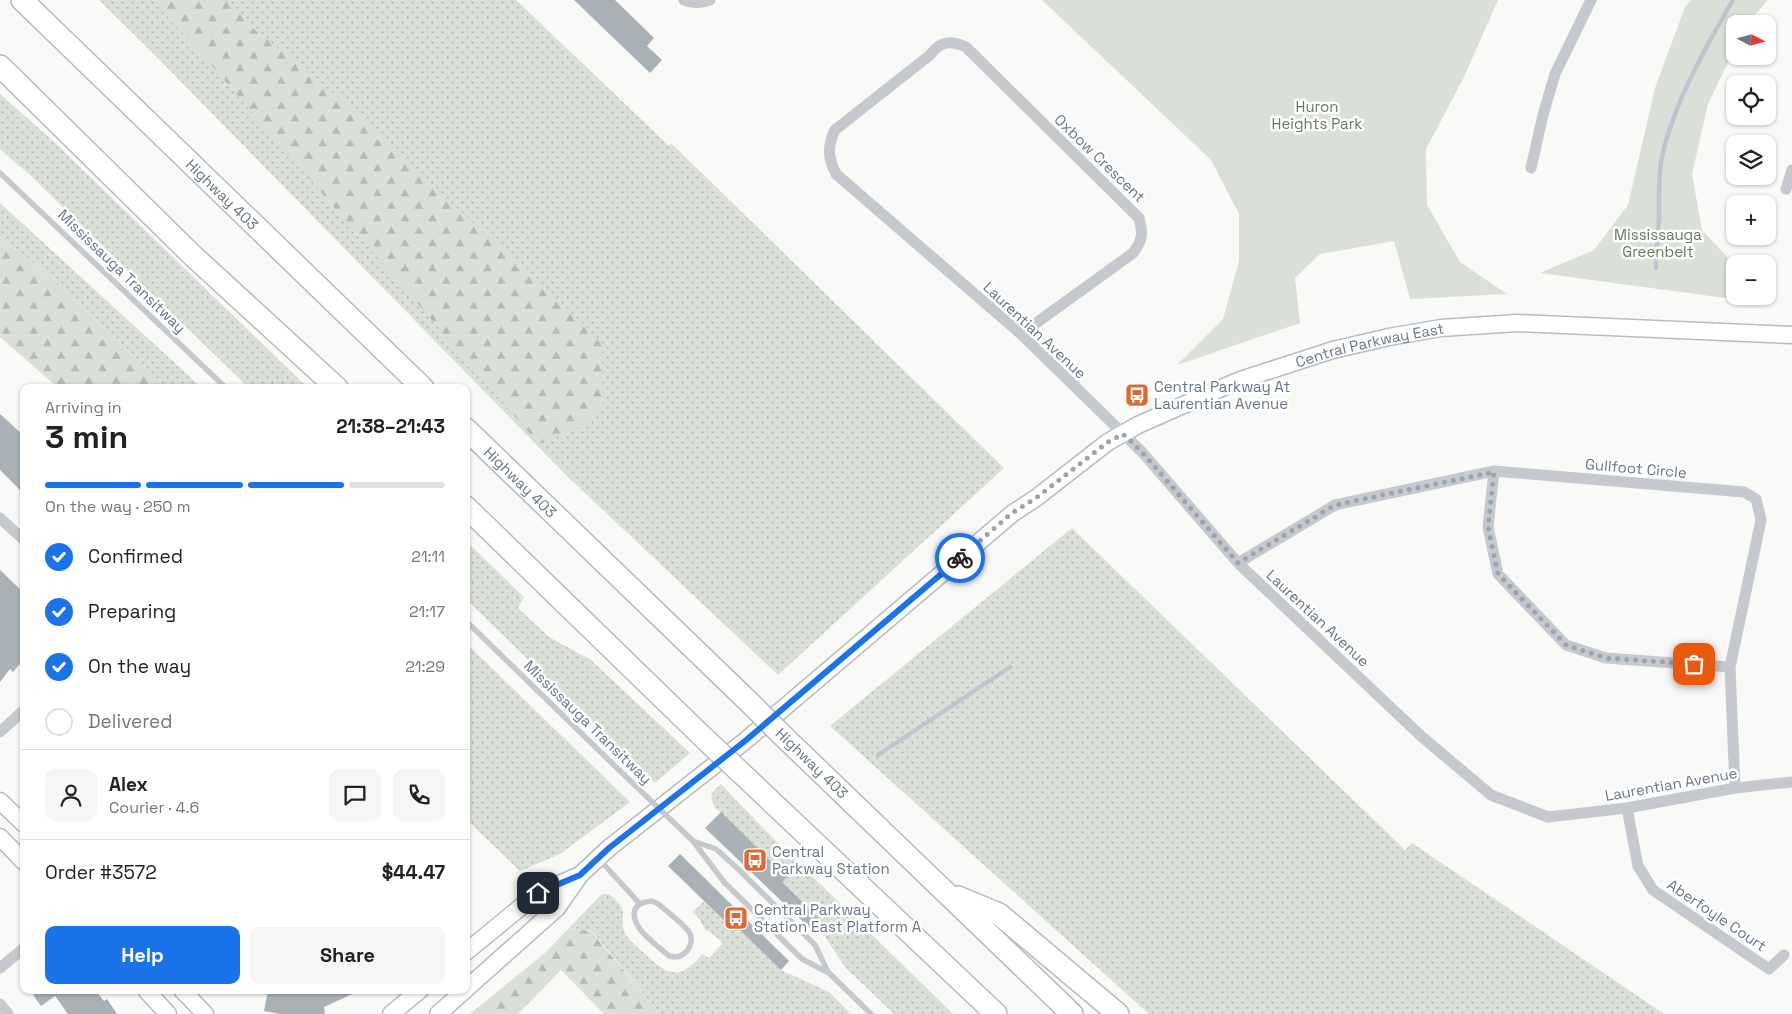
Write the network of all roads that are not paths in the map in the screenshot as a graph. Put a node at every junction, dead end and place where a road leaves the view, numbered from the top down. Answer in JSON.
{"nodes":[{"id":1,"x":684,"y":0,"type":"edge"},
{"id":2,"x":710,"y":0,"type":"edge"},
{"id":3,"x":1591,"y":0,"type":"edge"},
{"id":4,"x":24,"y":1,"type":"edge"},
{"id":5,"x":930,"y":54,"type":"joint"},
{"id":6,"x":0,"y":66,"type":"edge"},
{"id":7,"x":1531,"y":168,"type":"dead end"},
{"id":8,"x":1792,"y":170,"type":"edge"},
{"id":9,"x":0,"y":173,"type":"edge"},
{"id":10,"x":1786,"y":189,"type":"dead end"},
{"id":11,"x":1021,"y":334,"type":"junction"},
{"id":12,"x":1792,"y":335,"type":"edge"},
{"id":13,"x":222,"y":384,"type":"edge"},
{"id":14,"x":333,"y":384,"type":"edge"},
{"id":15,"x":419,"y":384,"type":"edge"},
{"id":16,"x":470,"y":433,"type":"edge"},
{"id":17,"x":1123,"y":434,"type":"junction"},
{"id":18,"x":1494,"y":472,"type":"junction"},
{"id":19,"x":470,"y":511,"type":"edge"},
{"id":20,"x":0,"y":518,"type":"edge"},
{"id":21,"x":20,"y":536,"type":"edge"},
{"id":22,"x":1238,"y":563,"type":"junction"},
{"id":23,"x":470,"y":625,"type":"edge"},
{"id":24,"x":1730,"y":667,"type":"junction"},
{"id":25,"x":20,"y":714,"type":"edge"},
{"id":26,"x":0,"y":732,"type":"edge"},
{"id":27,"x":1792,"y":782,"type":"edge"},
{"id":28,"x":1735,"y":788,"type":"junction"},
{"id":29,"x":0,"y":802,"type":"edge"},
{"id":30,"x":1626,"y":808,"type":"junction"},
{"id":31,"x":20,"y":820,"type":"edge"},
{"id":32,"x":0,"y":837,"type":"edge"},
{"id":33,"x":693,"y":841,"type":"junction"},
{"id":34,"x":20,"y":858,"type":"edge"},
{"id":35,"x":598,"y":858,"type":"junction"},
{"id":36,"x":580,"y":875,"type":"junction"},
{"id":37,"x":946,"y":892,"type":"junction"},
{"id":38,"x":640,"y":904,"type":"junction"},
{"id":39,"x":470,"y":949,"type":"edge"},
{"id":40,"x":20,"y":951,"type":"edge"},
{"id":41,"x":1784,"y":955,"type":"dead end"},
{"id":42,"x":0,"y":968,"type":"edge"},
{"id":43,"x":829,"y":973,"type":"junction"},
{"id":44,"x":470,"y":985,"type":"edge"},
{"id":45,"x":150,"y":994,"type":"edge"},
{"id":46,"x":186,"y":994,"type":"edge"},
{"id":47,"x":415,"y":994,"type":"edge"},
{"id":48,"x":460,"y":994,"type":"edge"},
{"id":49,"x":0,"y":1004,"type":"edge"},
{"id":50,"x":8,"y":1014,"type":"edge"},
{"id":51,"x":168,"y":1014,"type":"edge"},
{"id":52,"x":205,"y":1014,"type":"edge"},
{"id":53,"x":391,"y":1014,"type":"edge"},
{"id":54,"x":438,"y":1014,"type":"edge"},
{"id":55,"x":871,"y":1014,"type":"edge"},
{"id":56,"x":996,"y":1014,"type":"edge"},
{"id":57,"x":1072,"y":1014,"type":"edge"},
{"id":58,"x":1118,"y":1014,"type":"edge"}],
"edges":[{"from":1,"to":2,"type":"street"},
{"from":3,"to":7,"type":"street"},
{"from":4,"to":15,"type":"highway","name":"Highway 403"},
{"from":5,"to":11,"type":"street","name":"Laurentian Avenue"},
{"from":5,"to":11,"type":"street","name":"Oxbow Crescent"},
{"from":6,"to":14,"type":"highway"},
{"from":8,"to":10,"type":"street"},
{"from":9,"to":13,"type":"lane","name":"Mississauga Transitway"},
{"from":11,"to":17,"type":"street","name":"Laurentian Avenue"},
{"from":12,"to":17,"type":"street","name":"Central Parkway East"},
{"from":16,"to":37,"type":"highway","name":"Highway 403","bridge":true},
{"from":17,"to":22,"type":"street","name":"Laurentian Avenue"},
{"from":17,"to":35,"type":"street","name":"Central Parkway East"},
{"from":18,"to":22,"type":"street","name":"Gullfoot Circle"},
{"from":18,"to":24,"type":"street"},
{"from":18,"to":24,"type":"street","name":"Gullfoot Circle"},
{"from":19,"to":56,"type":"highway","bridge":true},
{"from":20,"to":21,"type":"street"},
{"from":22,"to":30,"type":"street","name":"Laurentian Avenue"},
{"from":23,"to":33,"type":"lane","name":"Mississauga Transitway","bridge":true},
{"from":24,"to":28,"type":"street","name":"Gullfoot Circle"},
{"from":25,"to":26,"type":"street"},
{"from":27,"to":28,"type":"street","name":"Laurentian Avenue"},
{"from":28,"to":30,"type":"street","name":"Laurentian Avenue"},
{"from":29,"to":31,"type":"street"},
{"from":30,"to":41,"type":"street","name":"Aberfoyle Court"},
{"from":32,"to":34,"type":"street"},
{"from":33,"to":43,"type":"lane","name":"Mississauga Transitway"},
{"from":33,"to":43,"type":"lane","name":"Mississauga Transitway"},
{"from":35,"to":36,"type":"street","name":"Central Parkway East"},
{"from":35,"to":38,"type":"lane"},
{"from":36,"to":39,"type":"street","name":"Central Parkway East"},
{"from":36,"to":44,"type":"street","name":"Central Parkway East"},
{"from":37,"to":57,"type":"highway","name":"Highway 403"},
{"from":37,"to":58,"type":"highway"},
{"from":38,"to":38,"type":"lane"},
{"from":40,"to":42,"type":"street"},
{"from":43,"to":55,"type":"lane","name":"Mississauga Transitway"},
{"from":45,"to":51,"type":"street"},
{"from":46,"to":52,"type":"street"},
{"from":47,"to":53,"type":"street"},
{"from":48,"to":54,"type":"street","name":"Central Parkway East"},
{"from":49,"to":50,"type":"street"}]}
